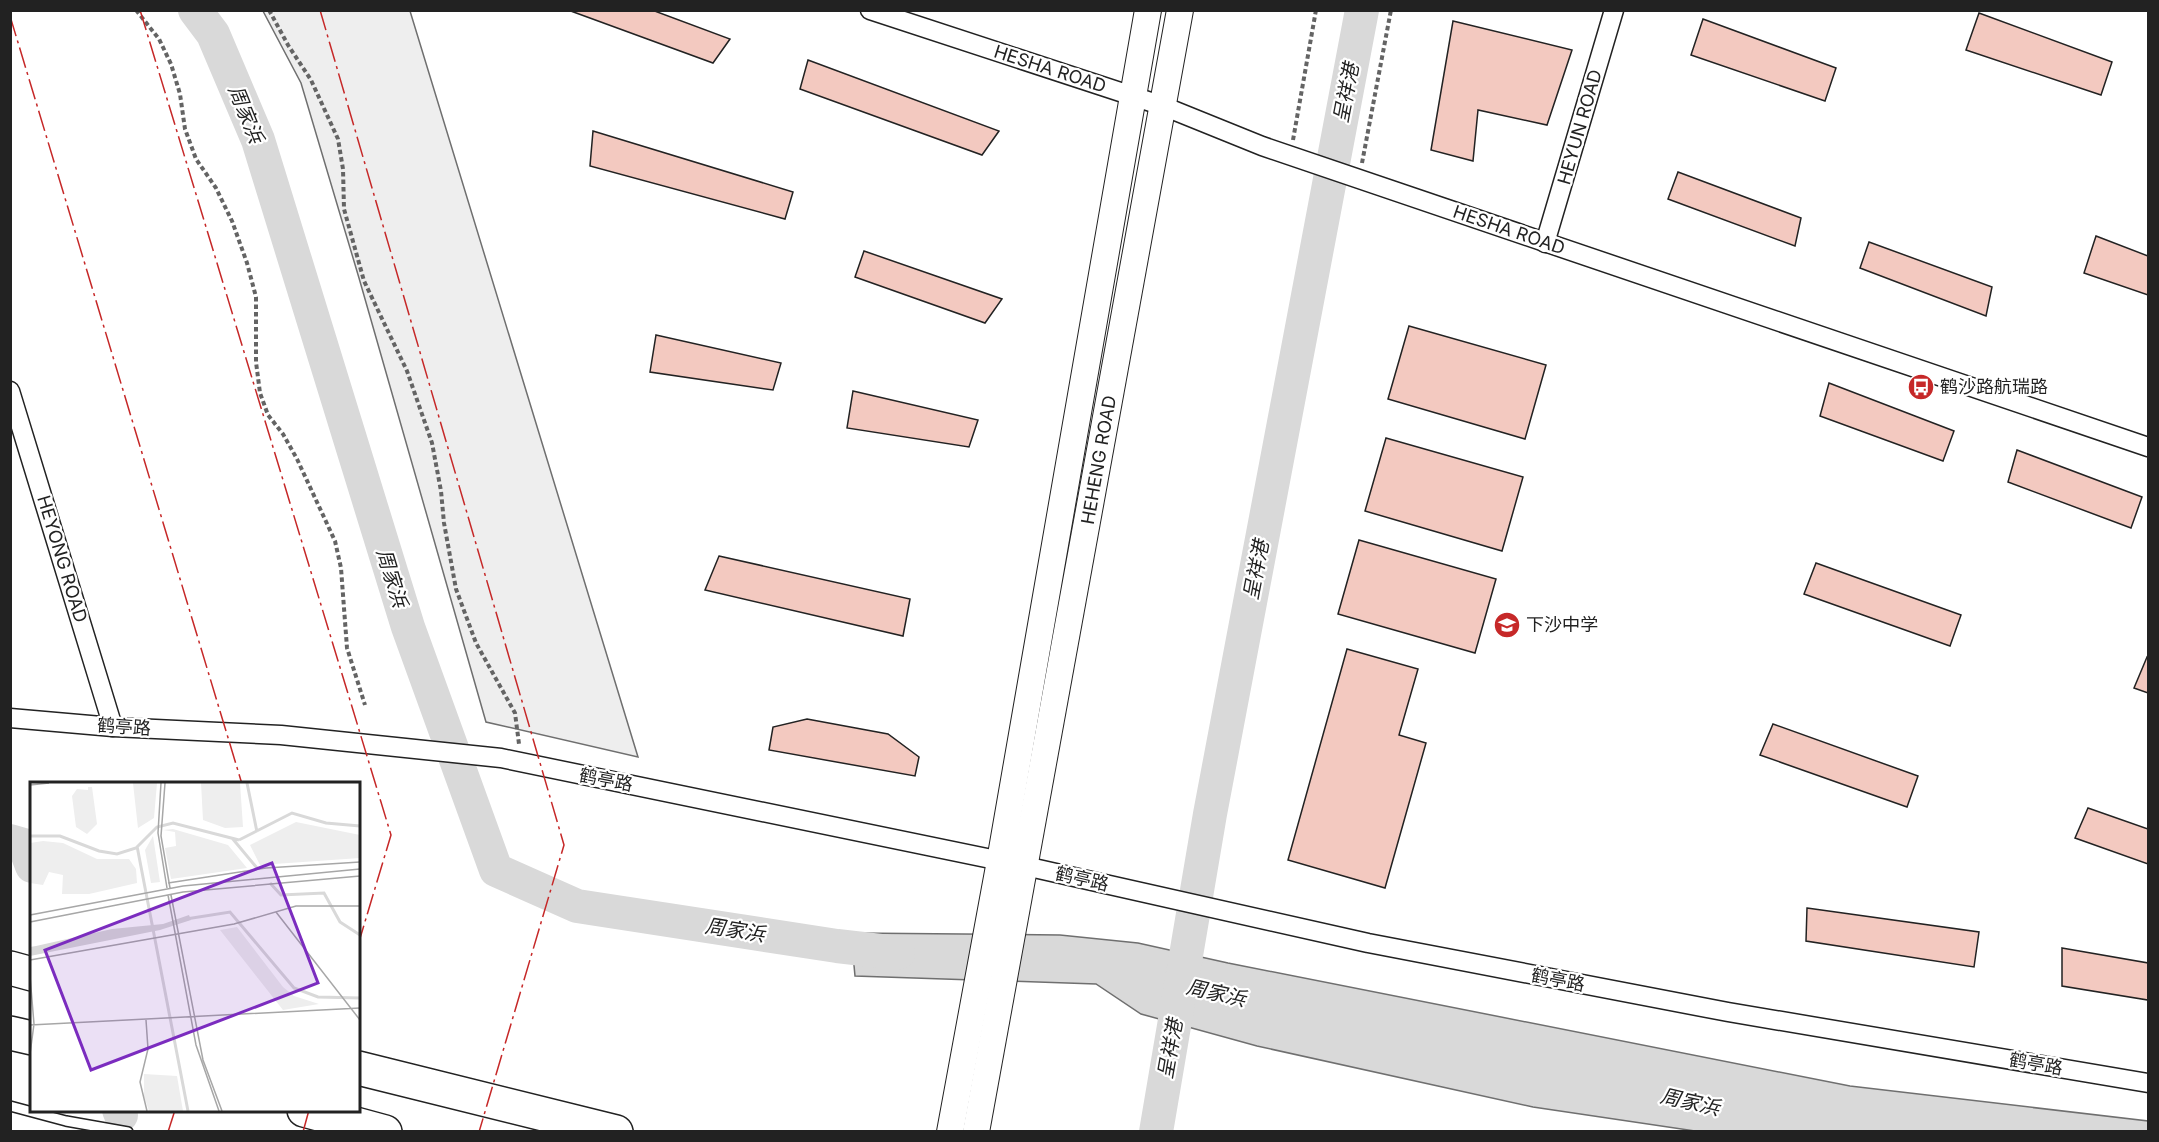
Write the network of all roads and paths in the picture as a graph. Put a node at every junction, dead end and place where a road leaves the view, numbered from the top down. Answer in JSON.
{"nodes":[{"id":1,"x":136,"y":10,"type":"edge"},
{"id":2,"x":269,"y":10,"type":"edge"},
{"id":3,"x":870,"y":10,"type":"edge"},
{"id":4,"x":1148,"y":10,"type":"edge"},
{"id":5,"x":1180,"y":10,"type":"edge"},
{"id":6,"x":1316,"y":10,"type":"edge"},
{"id":7,"x":1390,"y":10,"type":"edge"},
{"id":8,"x":1614,"y":10,"type":"edge"},
{"id":9,"x":1131,"y":96,"type":"junction"},
{"id":10,"x":1162,"y":105,"type":"junction"},
{"id":11,"x":1290,"y":156,"type":"junction"},
{"id":12,"x":1359,"y":179,"type":"junction"},
{"id":13,"x":1545,"y":243,"type":"junction"},
{"id":14,"x":10,"y":391,"type":"edge"},
{"id":15,"x":2148,"y":447,"type":"edge"},
{"id":16,"x":364,"y":705,"type":"dead end"},
{"id":17,"x":10,"y":718,"type":"edge"},
{"id":18,"x":113,"y":727,"type":"junction"},
{"id":19,"x":521,"y":762,"type":"junction"},
{"id":20,"x":1000,"y":861,"type":"junction"},
{"id":21,"x":1025,"y":866,"type":"junction"},
{"id":22,"x":10,"y":968,"type":"edge"},
{"id":23,"x":30,"y":973,"type":"edge"},
{"id":24,"x":10,"y":1033,"type":"edge"},
{"id":25,"x":30,"y":1038,"type":"edge"},
{"id":26,"x":360,"y":1068,"type":"edge"},
{"id":27,"x":2148,"y":1083,"type":"edge"},
{"id":28,"x":10,"y":1106,"type":"edge"},
{"id":29,"x":30,"y":1111,"type":"edge"},
{"id":30,"x":32,"y":1112,"type":"edge"},
{"id":31,"x":312,"y":1112,"type":"edge"},
{"id":32,"x":128,"y":1131,"type":"edge"},
{"id":33,"x":385,"y":1131,"type":"edge"},
{"id":34,"x":616,"y":1131,"type":"edge"},
{"id":35,"x":950,"y":1131,"type":"edge"},
{"id":36,"x":976,"y":1131,"type":"edge"}],
"edges":[{"from":1,"to":16,"type":"path"},
{"from":2,"to":19,"type":"path"},
{"from":3,"to":9,"type":"street","name":"HESHA ROAD"},
{"from":4,"to":9,"type":"street","name":"HEHENG ROAD"},
{"from":5,"to":10,"type":"street","name":"HEHENG ROAD"},
{"from":6,"to":11,"type":"path"},
{"from":7,"to":12,"type":"path"},
{"from":8,"to":13,"type":"street","name":"HEYUN ROAD"},
{"from":9,"to":10,"type":"street","name":"HESHA ROAD"},
{"from":9,"to":20,"type":"street","name":"HEHENG ROAD"},
{"from":10,"to":11,"type":"street","name":"HESHA ROAD"},
{"from":10,"to":21,"type":"street","name":"HEHENG ROAD"},
{"from":11,"to":12,"type":"street","name":"HESHA ROAD"},
{"from":12,"to":13,"type":"street","name":"HESHA ROAD"},
{"from":13,"to":15,"type":"street","name":"HESHA ROAD"},
{"from":14,"to":18,"type":"street","name":"HEYONG ROAD"},
{"from":17,"to":18,"type":"street","name":"鹤亭路"},
{"from":18,"to":19,"type":"street","name":"鹤亭路"},
{"from":19,"to":20,"type":"street","name":"鹤亭路"},
{"from":20,"to":21,"type":"street","name":"鹤亭路"},
{"from":20,"to":35,"type":"street","name":"HEHENG ROAD"},
{"from":21,"to":27,"type":"street","name":"鹤亭路"},
{"from":21,"to":36,"type":"street","name":"HEHENG ROAD"},
{"from":22,"to":23,"type":"highway"},
{"from":24,"to":25,"type":"highway"},
{"from":26,"to":34,"type":"highway"},
{"from":28,"to":29,"type":"lane"},
{"from":30,"to":32,"type":"lane"},
{"from":31,"to":33,"type":"highway"}]}
